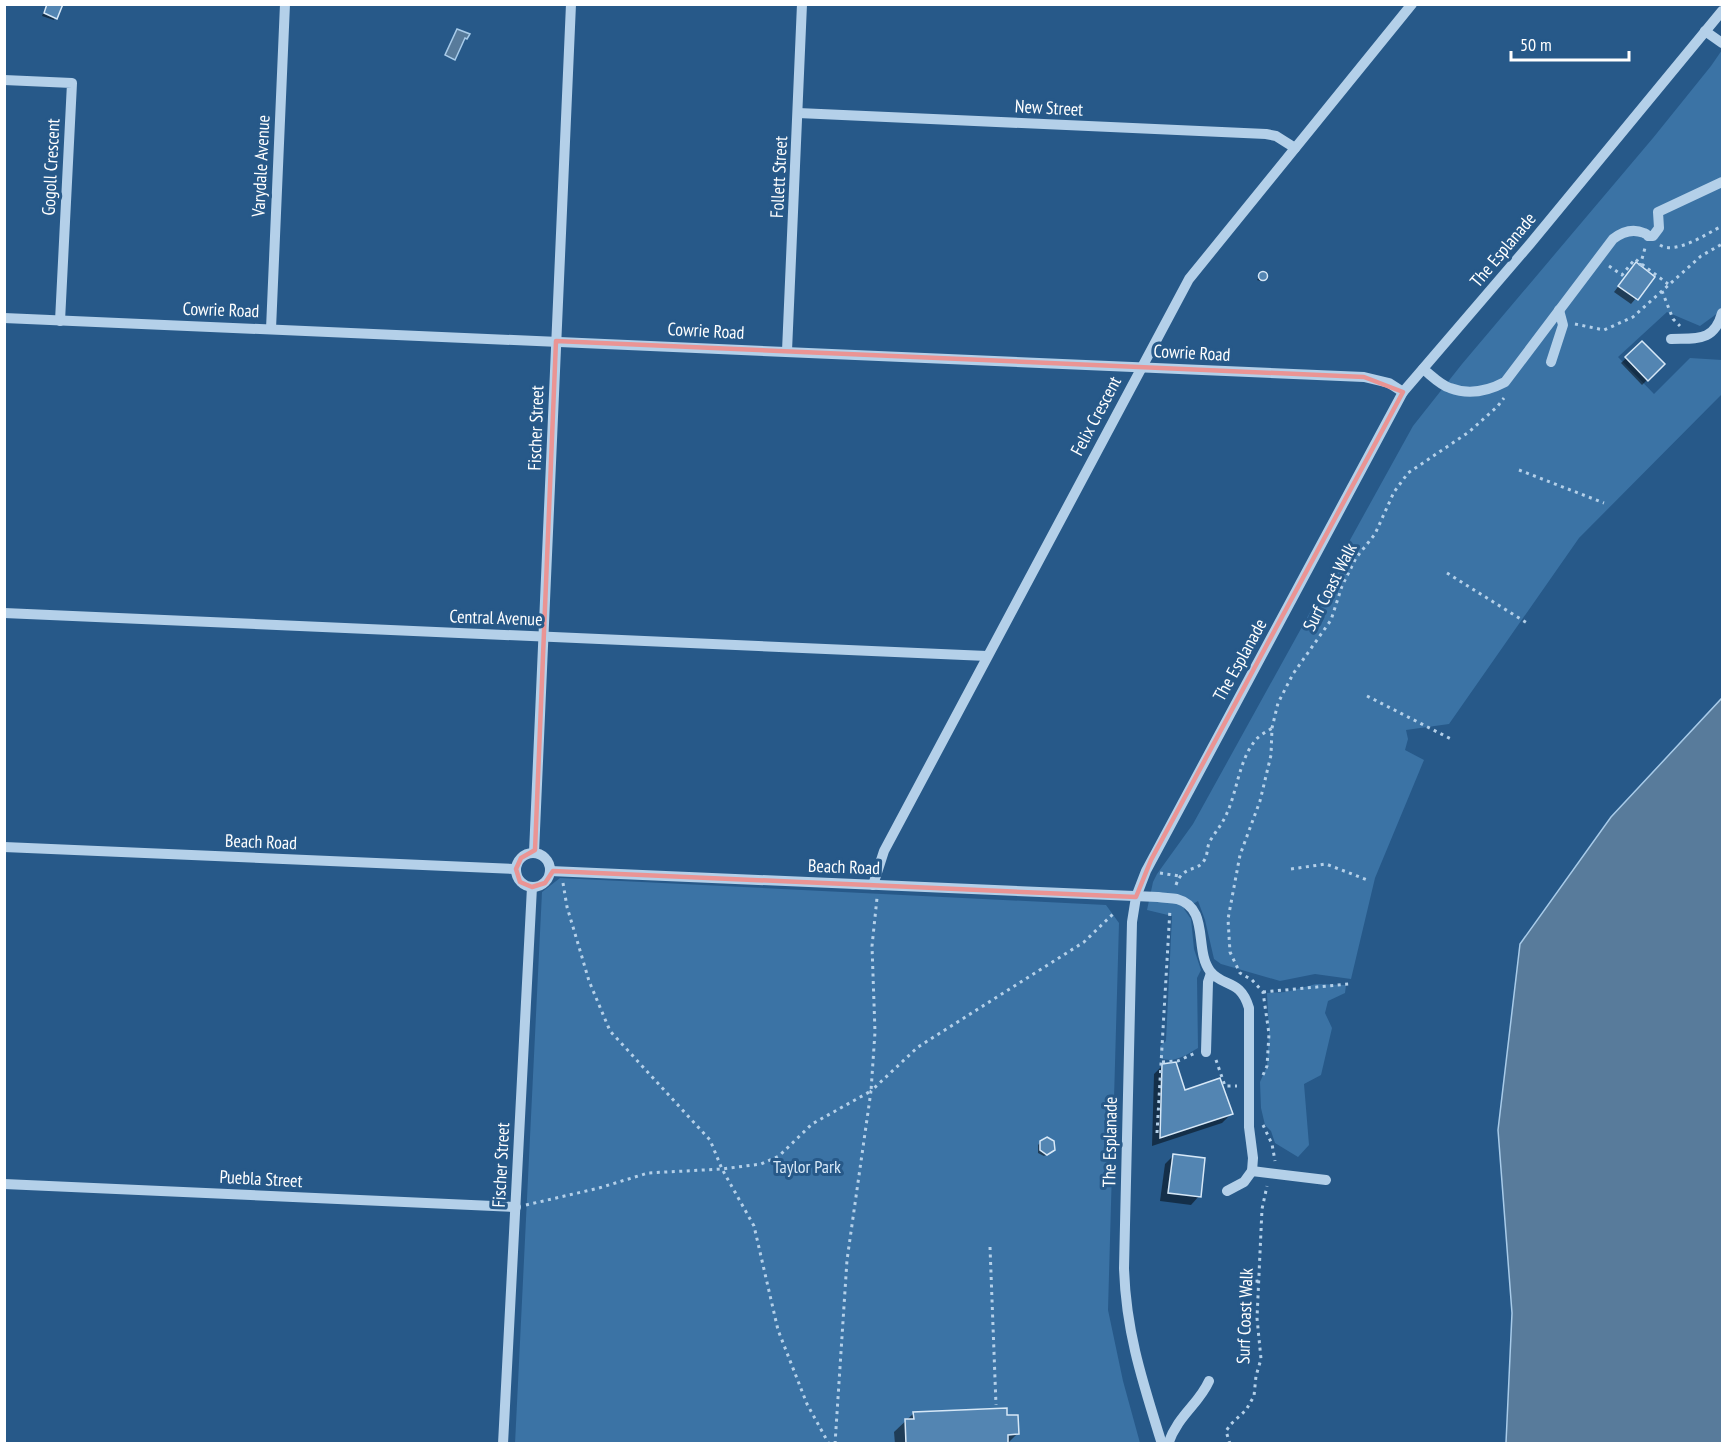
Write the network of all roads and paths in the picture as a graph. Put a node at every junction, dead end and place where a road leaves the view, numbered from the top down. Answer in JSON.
{"nodes":[{"id":1,"x":285,"y":4,"type":"edge"},
{"id":2,"x":571,"y":4,"type":"edge"},
{"id":3,"x":802,"y":4,"type":"edge"},
{"id":4,"x":1412,"y":4,"type":"edge"},
{"id":5,"x":1722,"y":11,"type":"edge"},
{"id":6,"x":1705,"y":31,"type":"junction"},
{"id":7,"x":1722,"y":43,"type":"edge"},
{"id":8,"x":4,"y":80,"type":"edge"},
{"id":9,"x":798,"y":113,"type":"junction"},
{"id":10,"x":1295,"y":147,"type":"junction"},
{"id":11,"x":1722,"y":182,"type":"edge"},
{"id":12,"x":1722,"y":226,"type":"edge"},
{"id":13,"x":1651,"y":237,"type":"junction"},
{"id":14,"x":1722,"y":244,"type":"edge"},
{"id":15,"x":1599,"y":259,"type":"junction"},
{"id":16,"x":1641,"y":265,"type":"junction"},
{"id":17,"x":1668,"y":284,"type":"junction"},
{"id":18,"x":1662,"y":291,"type":"junction"},
{"id":19,"x":1559,"y":310,"type":"junction"},
{"id":20,"x":1722,"y":313,"type":"edge"},
{"id":21,"x":4,"y":318,"type":"edge"},
{"id":22,"x":1673,"y":319,"type":"dead end"},
{"id":23,"x":60,"y":321,"type":"junction"},
{"id":24,"x":1563,"y":326,"type":"junction"},
{"id":25,"x":271,"y":329,"type":"junction"},
{"id":26,"x":1671,"y":339,"type":"dead end"},
{"id":27,"x":556,"y":341,"type":"junction"},
{"id":28,"x":787,"y":351,"type":"junction"},
{"id":29,"x":1551,"y":362,"type":"dead end"},
{"id":30,"x":1141,"y":367,"type":"junction"},
{"id":31,"x":1423,"y":369,"type":"junction"},
{"id":32,"x":1509,"y":391,"type":"dead end"},
{"id":33,"x":1403,"y":392,"type":"junction"},
{"id":34,"x":1519,"y":470,"type":"dead end"},
{"id":35,"x":1604,"y":503,"type":"dead end"},
{"id":36,"x":1447,"y":573,"type":"dead end"},
{"id":37,"x":4,"y":613,"type":"edge"},
{"id":38,"x":1527,"y":622,"type":"dead end"},
{"id":39,"x":543,"y":636,"type":"junction"},
{"id":40,"x":987,"y":656,"type":"junction"},
{"id":41,"x":1367,"y":696,"type":"dead end"},
{"id":42,"x":1451,"y":739,"type":"dead end"},
{"id":43,"x":4,"y":847,"type":"edge"},
{"id":44,"x":534,"y":853,"type":"junction"},
{"id":45,"x":516,"y":869,"type":"junction"},
{"id":46,"x":1291,"y":869,"type":"dead end"},
{"id":47,"x":550,"y":871,"type":"junction"},
{"id":48,"x":1146,"y":871,"type":"junction"},
{"id":49,"x":564,"y":872,"type":"junction"},
{"id":50,"x":1179,"y":876,"type":"dead end"},
{"id":51,"x":1370,"y":881,"type":"dead end"},
{"id":52,"x":876,"y":885,"type":"junction"},
{"id":53,"x":532,"y":887,"type":"junction"},
{"id":54,"x":1136,"y":897,"type":"junction"},
{"id":55,"x":1113,"y":914,"type":"dead end"},
{"id":56,"x":1211,"y":973,"type":"junction"},
{"id":57,"x":1349,"y":984,"type":"dead end"},
{"id":58,"x":1263,"y":992,"type":"junction"},
{"id":59,"x":1206,"y":1052,"type":"junction"},
{"id":60,"x":1162,"y":1062,"type":"dead end"},
{"id":61,"x":1262,"y":1076,"type":"dead end"},
{"id":62,"x":1243,"y":1086,"type":"dead end"},
{"id":63,"x":871,"y":1091,"type":"junction"},
{"id":64,"x":1261,"y":1122,"type":"dead end"},
{"id":65,"x":1275,"y":1165,"type":"dead end"},
{"id":66,"x":722,"y":1169,"type":"junction"},
{"id":67,"x":1252,"y":1171,"type":"junction"},
{"id":68,"x":1326,"y":1180,"type":"dead end"},
{"id":69,"x":1273,"y":1181,"type":"dead end"},
{"id":70,"x":4,"y":1184,"type":"edge"},
{"id":71,"x":1227,"y":1191,"type":"dead end"},
{"id":72,"x":516,"y":1207,"type":"junction"},
{"id":73,"x":990,"y":1247,"type":"dead end"},
{"id":74,"x":1259,"y":1281,"type":"junction"},
{"id":75,"x":1248,"y":1282,"type":"dead end"},
{"id":76,"x":1209,"y":1381,"type":"dead end"},
{"id":77,"x":996,"y":1405,"type":"dead end"},
{"id":78,"x":503,"y":1443,"type":"edge"},
{"id":79,"x":829,"y":1443,"type":"edge"},
{"id":80,"x":835,"y":1443,"type":"edge"},
{"id":81,"x":1162,"y":1443,"type":"edge"},
{"id":82,"x":1168,"y":1443,"type":"edge"},
{"id":83,"x":1230,"y":1443,"type":"edge"}],
"edges":[{"from":1,"to":25,"type":"street","name":"Varydale Avenue"},
{"from":2,"to":27,"type":"street","name":"Fischer Street"},
{"from":3,"to":9,"type":"street","name":"Follett Street"},
{"from":4,"to":10,"type":"street","name":"Felix Crescent"},
{"from":5,"to":6,"type":"street","name":"The Esplanade"},
{"from":6,"to":7,"type":"street"},
{"from":6,"to":31,"type":"street","name":"The Esplanade"},
{"from":8,"to":23,"type":"street","name":"Gogoll Crescent"},
{"from":9,"to":10,"type":"street","name":"New Street"},
{"from":9,"to":28,"type":"street","name":"Follett Street"},
{"from":10,"to":30,"type":"street","name":"Felix Crescent"},
{"from":11,"to":13,"type":"street"},
{"from":12,"to":13,"type":"path"},
{"from":13,"to":15,"type":"street"},
{"from":13,"to":16,"type":"path"},
{"from":14,"to":17,"type":"path"},
{"from":15,"to":16,"type":"path"},
{"from":15,"to":19,"type":"street"},
{"from":16,"to":17,"type":"path"},
{"from":17,"to":18,"type":"path"},
{"from":18,"to":22,"type":"path"},
{"from":18,"to":24,"type":"path"},
{"from":19,"to":24,"type":"street"},
{"from":19,"to":31,"type":"street"},
{"from":20,"to":26,"type":"street"},
{"from":21,"to":23,"type":"street","name":"Cowrie Road"},
{"from":23,"to":25,"type":"street","name":"Cowrie Road"},
{"from":24,"to":29,"type":"street"},
{"from":25,"to":27,"type":"street","name":"Cowrie Road"},
{"from":27,"to":28,"type":"street","name":"Cowrie Road"},
{"from":27,"to":39,"type":"street","name":"Fischer Street"},
{"from":28,"to":30,"type":"street","name":"Cowrie Road"},
{"from":30,"to":33,"type":"street","name":"Cowrie Road"},
{"from":30,"to":40,"type":"street","name":"Felix Crescent"},
{"from":31,"to":33,"type":"street","name":"The Esplanade"},
{"from":32,"to":58,"type":"path","name":"Surf Coast Walk"},
{"from":33,"to":48,"type":"street","name":"The Esplanade"},
{"from":34,"to":35,"type":"path"},
{"from":36,"to":38,"type":"path"},
{"from":37,"to":39,"type":"street","name":"Central Avenue"},
{"from":39,"to":40,"type":"street","name":"Central Avenue"},
{"from":39,"to":44,"type":"street","name":"Fischer Street"},
{"from":40,"to":52,"type":"street","name":"Felix Crescent"},
{"from":41,"to":42,"type":"path"},
{"from":43,"to":45,"type":"street","name":"Beach Road"},
{"from":44,"to":45,"type":"street"},
{"from":44,"to":47,"type":"street"},
{"from":45,"to":53,"type":"street"},
{"from":46,"to":51,"type":"path"},
{"from":47,"to":49,"type":"street","name":"Beach Road"},
{"from":47,"to":53,"type":"street"},
{"from":48,"to":50,"type":"path"},
{"from":48,"to":54,"type":"street","name":"The Esplanade"},
{"from":49,"to":52,"type":"street","name":"Beach Road"},
{"from":49,"to":66,"type":"path"},
{"from":52,"to":54,"type":"street","name":"Beach Road"},
{"from":52,"to":63,"type":"path"},
{"from":53,"to":72,"type":"street","name":"Fischer Street"},
{"from":54,"to":56,"type":"street","name":"Beach Road"},
{"from":54,"to":81,"type":"street","name":"The Esplanade"},
{"from":55,"to":63,"type":"path"},
{"from":56,"to":59,"type":"street"},
{"from":56,"to":67,"type":"street"},
{"from":57,"to":58,"type":"path"},
{"from":58,"to":61,"type":"path"},
{"from":59,"to":60,"type":"path"},
{"from":59,"to":62,"type":"path"},
{"from":63,"to":66,"type":"path"},
{"from":63,"to":80,"type":"path"},
{"from":64,"to":65,"type":"path"},
{"from":66,"to":72,"type":"path"},
{"from":66,"to":79,"type":"path"},
{"from":67,"to":68,"type":"street"},
{"from":67,"to":71,"type":"street"},
{"from":69,"to":74,"type":"path","name":"Surf Coast Walk"},
{"from":70,"to":72,"type":"street","name":"Puebla Street"},
{"from":72,"to":78,"type":"street","name":"Fischer Street"},
{"from":73,"to":77,"type":"path"},
{"from":74,"to":75,"type":"path"},
{"from":74,"to":83,"type":"path","name":"Surf Coast Walk"},
{"from":76,"to":82,"type":"street"}]}
